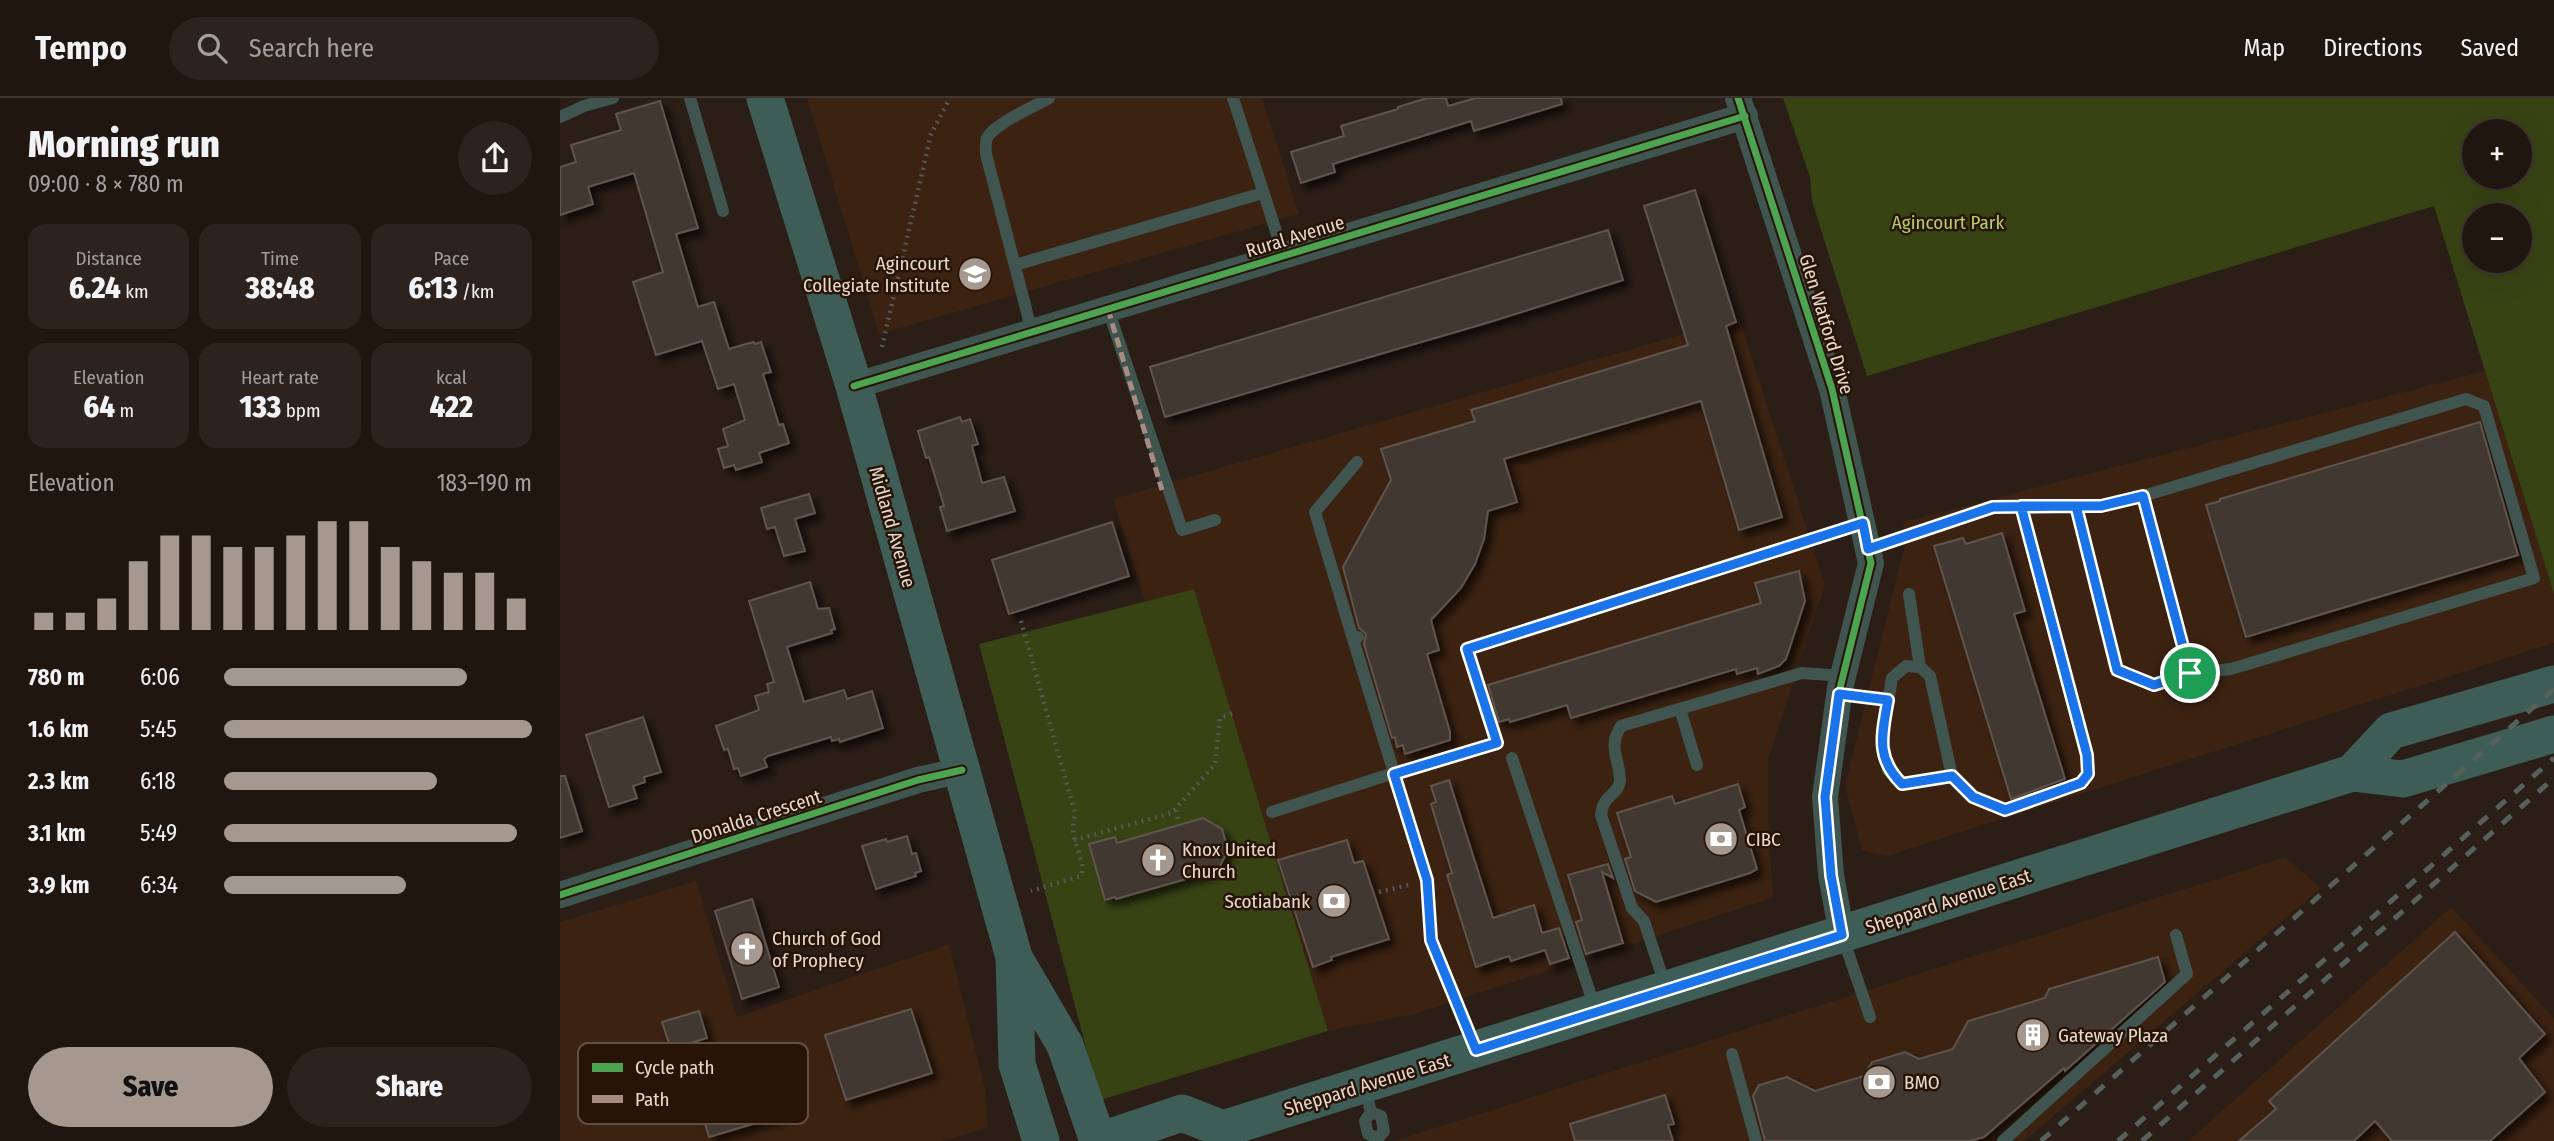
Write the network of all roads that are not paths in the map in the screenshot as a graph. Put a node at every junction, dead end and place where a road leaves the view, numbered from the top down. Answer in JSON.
{"nodes":[{"id":1,"x":613,"y":98,"type":"edge"},
{"id":2,"x":690,"y":98,"type":"edge"},
{"id":3,"x":765,"y":98,"type":"edge"},
{"id":4,"x":1049,"y":98,"type":"edge"},
{"id":5,"x":1233,"y":98,"type":"edge"},
{"id":6,"x":1741,"y":107,"type":"edge"},
{"id":7,"x":560,"y":117,"type":"edge"},
{"id":8,"x":1263,"y":193,"type":"junction"},
{"id":9,"x":723,"y":211,"type":"dead end"},
{"id":10,"x":1284,"y":256,"type":"junction"},
{"id":11,"x":1016,"y":265,"type":"junction"},
{"id":12,"x":1108,"y":309,"type":"junction"},
{"id":13,"x":1032,"y":332,"type":"junction"},
{"id":14,"x":854,"y":386,"type":"junction"},
{"id":15,"x":1357,"y":462,"type":"dead end"},
{"id":16,"x":2143,"y":496,"type":"junction"},
{"id":17,"x":2021,"y":506,"type":"junction"},
{"id":18,"x":2076,"y":506,"type":"junction"},
{"id":19,"x":1215,"y":520,"type":"dead end"},
{"id":20,"x":1863,"y":523,"type":"junction"},
{"id":21,"x":1868,"y":549,"type":"junction"},
{"id":22,"x":1909,"y":594,"type":"dead end"},
{"id":23,"x":1920,"y":667,"type":"junction"},
{"id":24,"x":2190,"y":673,"type":"junction"},
{"id":25,"x":2554,"y":684,"type":"edge"},
{"id":26,"x":1841,"y":685,"type":"junction"},
{"id":27,"x":1888,"y":700,"type":"junction"},
{"id":28,"x":1680,"y":709,"type":"junction"},
{"id":29,"x":2554,"y":734,"type":"edge"},
{"id":30,"x":1512,"y":758,"type":"dead end"},
{"id":31,"x":1697,"y":765,"type":"dead end"},
{"id":32,"x":962,"y":770,"type":"junction"},
{"id":33,"x":2352,"y":773,"type":"junction"},
{"id":34,"x":1394,"y":774,"type":"junction"},
{"id":35,"x":1952,"y":776,"type":"junction"},
{"id":36,"x":1272,"y":812,"type":"dead end"},
{"id":37,"x":560,"y":895,"type":"edge"},
{"id":38,"x":1842,"y":935,"type":"junction"},
{"id":39,"x":2176,"y":935,"type":"dead end"},
{"id":40,"x":1014,"y":957,"type":"junction"},
{"id":41,"x":1666,"y":990,"type":"junction"},
{"id":42,"x":1596,"y":1012,"type":"junction"},
{"id":43,"x":1870,"y":1017,"type":"dead end"},
{"id":44,"x":1476,"y":1050,"type":"junction"},
{"id":45,"x":1732,"y":1054,"type":"dead end"},
{"id":46,"x":1367,"y":1098,"type":"junction"},
{"id":47,"x":1219,"y":1135,"type":"edge"},
{"id":48,"x":1378,"y":1139,"type":"edge"},
{"id":49,"x":1041,"y":1141,"type":"edge"},
{"id":50,"x":1098,"y":1141,"type":"edge"},
{"id":51,"x":1756,"y":1141,"type":"edge"},
{"id":52,"x":2003,"y":1141,"type":"edge"}],
"edges":[{"from":1,"to":7,"type":"lane"},
{"from":2,"to":9,"type":"lane"},
{"from":3,"to":14,"type":"main road","name":"Midland Avenue"},
{"from":4,"to":11,"type":"lane"},
{"from":5,"to":8,"type":"lane"},
{"from":6,"to":10,"type":"street","name":"Rural Avenue"},
{"from":6,"to":20,"type":"street","name":"Glen Watford Drive"},
{"from":8,"to":10,"type":"lane"},
{"from":8,"to":11,"type":"lane"},
{"from":10,"to":12,"type":"street","name":"Rural Avenue"},
{"from":11,"to":13,"type":"lane"},
{"from":12,"to":13,"type":"street","name":"Rural Avenue"},
{"from":12,"to":19,"type":"lane"},
{"from":13,"to":14,"type":"street","name":"Rural Avenue"},
{"from":14,"to":32,"type":"main road","name":"Midland Avenue"},
{"from":15,"to":34,"type":"lane"},
{"from":16,"to":18,"type":"lane"},
{"from":16,"to":24,"type":"lane"},
{"from":16,"to":24,"type":"lane"},
{"from":17,"to":18,"type":"lane"},
{"from":17,"to":21,"type":"lane"},
{"from":17,"to":35,"type":"lane"},
{"from":18,"to":24,"type":"lane"},
{"from":20,"to":21,"type":"street","name":"Glen Watford Drive"},
{"from":20,"to":34,"type":"lane"},
{"from":21,"to":26,"type":"street","name":"Glen Watford Drive"},
{"from":22,"to":23,"type":"lane"},
{"from":23,"to":27,"type":"lane"},
{"from":23,"to":35,"type":"lane"},
{"from":25,"to":33,"type":"main road","name":"Sheppard Avenue East"},
{"from":26,"to":27,"type":"lane"},
{"from":26,"to":28,"type":"lane"},
{"from":26,"to":38,"type":"street","name":"Glen Watford Drive"},
{"from":27,"to":35,"type":"lane"},
{"from":28,"to":31,"type":"lane"},
{"from":28,"to":41,"type":"lane"},
{"from":29,"to":33,"type":"main road","name":"Sheppard Avenue East"},
{"from":30,"to":42,"type":"lane"},
{"from":32,"to":37,"type":"street","name":"Donalda Crescent"},
{"from":32,"to":40,"type":"main road","name":"Midland Avenue"},
{"from":33,"to":38,"type":"main road","name":"Sheppard Avenue East"},
{"from":34,"to":36,"type":"lane"},
{"from":34,"to":44,"type":"lane"},
{"from":38,"to":41,"type":"main road","name":"Sheppard Avenue East"},
{"from":38,"to":43,"type":"lane"},
{"from":39,"to":52,"type":"lane"},
{"from":40,"to":49,"type":"main road","name":"Midland Avenue"},
{"from":40,"to":50,"type":"main road","name":"Midland Avenue"},
{"from":41,"to":42,"type":"main road","name":"Sheppard Avenue East"},
{"from":42,"to":44,"type":"main road","name":"Sheppard Avenue East"},
{"from":44,"to":46,"type":"main road","name":"Sheppard Avenue East"},
{"from":45,"to":51,"type":"lane"},
{"from":46,"to":47,"type":"main road","name":"Sheppard Avenue East"},
{"from":46,"to":48,"type":"lane"},
{"from":47,"to":50,"type":"main road","name":"Sheppard Avenue East"}]}
